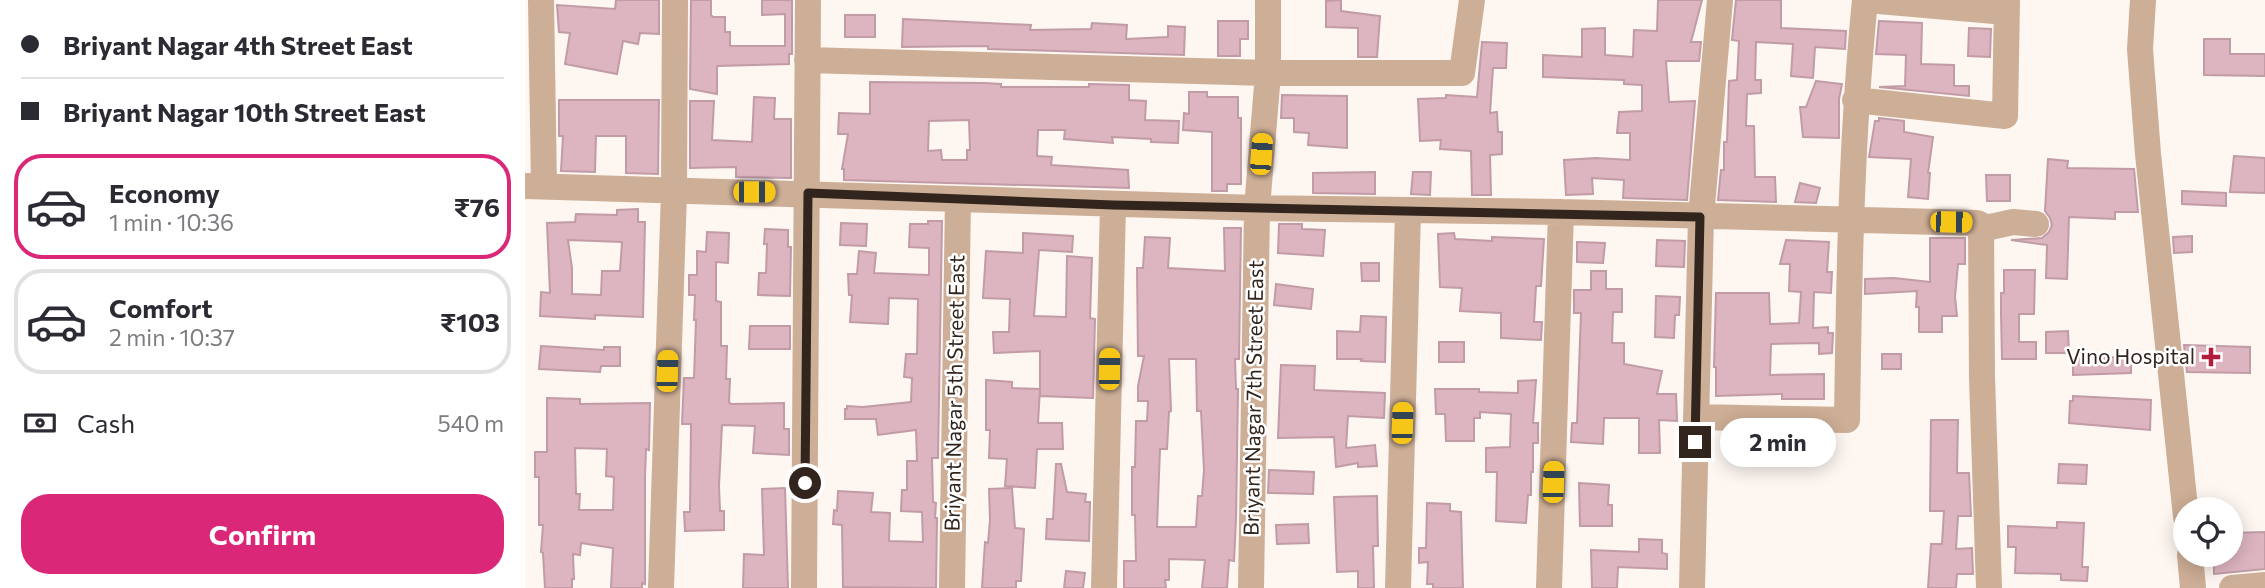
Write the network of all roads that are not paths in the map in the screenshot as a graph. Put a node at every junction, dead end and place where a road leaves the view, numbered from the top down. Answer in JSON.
{"nodes":[{"id":1,"x":541,"y":0,"type":"edge"},
{"id":2,"x":675,"y":0,"type":"edge"},
{"id":3,"x":808,"y":0,"type":"edge"},
{"id":4,"x":1268,"y":0,"type":"edge"},
{"id":5,"x":1472,"y":0,"type":"edge"},
{"id":6,"x":1720,"y":0,"type":"edge"},
{"id":7,"x":1866,"y":0,"type":"edge"},
{"id":8,"x":2143,"y":0,"type":"edge"},
{"id":9,"x":2006,"y":6,"type":"edge"},
{"id":10,"x":807,"y":60,"type":"junction"},
{"id":11,"x":1268,"y":73,"type":"junction"},
{"id":12,"x":1855,"y":100,"type":"junction"},
{"id":13,"x":534,"y":186,"type":"edge"},
{"id":14,"x":674,"y":192,"type":"junction"},
{"id":15,"x":808,"y":193,"type":"junction"},
{"id":16,"x":958,"y":199,"type":"junction"},
{"id":17,"x":1113,"y":205,"type":"junction"},
{"id":18,"x":1257,"y":208,"type":"junction"},
{"id":19,"x":1408,"y":211,"type":"junction"},
{"id":20,"x":1561,"y":212,"type":"junction"},
{"id":21,"x":1700,"y":217,"type":"junction"},
{"id":22,"x":1850,"y":220,"type":"junction"},
{"id":23,"x":2036,"y":224,"type":"dead end"},
{"id":24,"x":1981,"y":229,"type":"junction"},
{"id":25,"x":1696,"y":417,"type":"junction"},
{"id":26,"x":2184,"y":497,"type":"edge"},
{"id":27,"x":2191,"y":567,"type":"edge"},
{"id":28,"x":2265,"y":585,"type":"edge"},
{"id":29,"x":1995,"y":587,"type":"edge"},
{"id":30,"x":661,"y":588,"type":"edge"},
{"id":31,"x":804,"y":588,"type":"edge"},
{"id":32,"x":952,"y":588,"type":"edge"},
{"id":33,"x":1104,"y":588,"type":"edge"},
{"id":34,"x":1251,"y":588,"type":"edge"},
{"id":35,"x":1398,"y":588,"type":"edge"},
{"id":36,"x":1549,"y":588,"type":"edge"},
{"id":37,"x":1692,"y":588,"type":"edge"},
{"id":38,"x":2193,"y":588,"type":"edge"},
{"id":39,"x":2232,"y":588,"type":"edge"}],
"edges":[{"from":1,"to":13,"type":"street"},
{"from":2,"to":14,"type":"street"},
{"from":3,"to":10,"type":"street"},
{"from":4,"to":11,"type":"street","name":"Briyant Nagar 7th Street East"},
{"from":5,"to":11,"type":"street"},
{"from":6,"to":21,"type":"street"},
{"from":7,"to":9,"type":"street"},
{"from":7,"to":12,"type":"street"},
{"from":8,"to":26,"type":"street"},
{"from":9,"to":12,"type":"street"},
{"from":10,"to":11,"type":"street"},
{"from":10,"to":15,"type":"street"},
{"from":11,"to":18,"type":"street","name":"Briyant Nagar 7th Street East"},
{"from":12,"to":22,"type":"street"},
{"from":13,"to":14,"type":"street"},
{"from":14,"to":15,"type":"street"},
{"from":14,"to":30,"type":"street"},
{"from":15,"to":16,"type":"street"},
{"from":15,"to":31,"type":"street"},
{"from":16,"to":17,"type":"street"},
{"from":16,"to":32,"type":"street","name":"Briyant Nagar 5th Street East"},
{"from":17,"to":18,"type":"street"},
{"from":17,"to":33,"type":"street"},
{"from":18,"to":19,"type":"street"},
{"from":18,"to":34,"type":"street","name":"Briyant Nagar 7th Street East"},
{"from":19,"to":20,"type":"street"},
{"from":19,"to":35,"type":"street"},
{"from":20,"to":21,"type":"street"},
{"from":20,"to":36,"type":"street"},
{"from":21,"to":22,"type":"street"},
{"from":21,"to":25,"type":"street"},
{"from":22,"to":24,"type":"street"},
{"from":22,"to":25,"type":"street"},
{"from":23,"to":24,"type":"street"},
{"from":24,"to":29,"type":"street"},
{"from":25,"to":37,"type":"street"},
{"from":27,"to":38,"type":"street"},
{"from":28,"to":39,"type":"street"}]}
